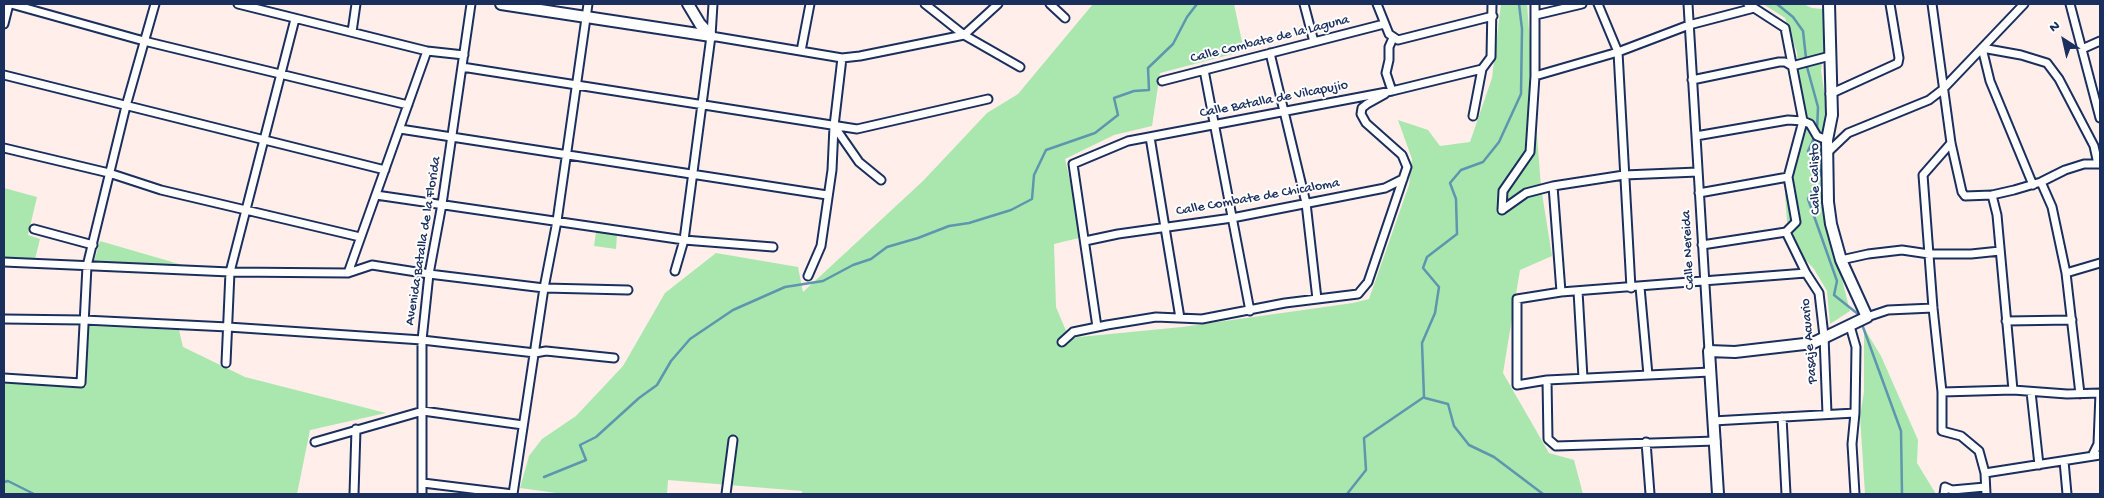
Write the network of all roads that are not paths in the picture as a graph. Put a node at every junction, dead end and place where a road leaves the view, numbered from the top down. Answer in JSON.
{"nodes":[{"id":1,"x":10,"y":4,"type":"edge"},
{"id":2,"x":155,"y":4,"type":"edge"},
{"id":3,"x":239,"y":4,"type":"edge"},
{"id":4,"x":356,"y":4,"type":"edge"},
{"id":5,"x":471,"y":4,"type":"edge"},
{"id":6,"x":501,"y":4,"type":"edge"},
{"id":7,"x":588,"y":4,"type":"edge"},
{"id":8,"x":688,"y":4,"type":"edge"},
{"id":9,"x":713,"y":4,"type":"edge"},
{"id":10,"x":810,"y":4,"type":"edge"},
{"id":11,"x":925,"y":4,"type":"edge"},
{"id":12,"x":998,"y":4,"type":"edge"},
{"id":13,"x":1050,"y":4,"type":"edge"},
{"id":14,"x":1304,"y":4,"type":"edge"},
{"id":15,"x":1377,"y":4,"type":"edge"},
{"id":16,"x":1492,"y":4,"type":"edge"},
{"id":17,"x":1535,"y":4,"type":"edge"},
{"id":18,"x":1582,"y":4,"type":"edge"},
{"id":19,"x":1598,"y":4,"type":"edge"},
{"id":20,"x":1688,"y":4,"type":"edge"},
{"id":21,"x":1829,"y":4,"type":"edge"},
{"id":22,"x":1890,"y":4,"type":"edge"},
{"id":23,"x":1932,"y":4,"type":"edge"},
{"id":24,"x":2024,"y":4,"type":"edge"},
{"id":25,"x":2070,"y":4,"type":"edge"},
{"id":26,"x":1751,"y":6,"type":"edge"},
{"id":27,"x":586,"y":16,"type":"junction"},
{"id":28,"x":1493,"y":16,"type":"junction"},
{"id":29,"x":1536,"y":16,"type":"junction"},
{"id":30,"x":1065,"y":18,"type":"dead end"},
{"id":31,"x":296,"y":19,"type":"junction"},
{"id":32,"x":4,"y":24,"type":"edge"},
{"id":33,"x":1384,"y":24,"type":"junction"},
{"id":34,"x":1689,"y":25,"type":"junction"},
{"id":35,"x":352,"y":32,"type":"junction"},
{"id":36,"x":964,"y":35,"type":"junction"},
{"id":37,"x":711,"y":36,"type":"junction"},
{"id":38,"x":1393,"y":38,"type":"junction"},
{"id":39,"x":144,"y":41,"type":"junction"},
{"id":40,"x":2100,"y":41,"type":"edge"},
{"id":41,"x":1314,"y":42,"type":"junction"},
{"id":42,"x":1982,"y":48,"type":"junction"},
{"id":43,"x":2082,"y":49,"type":"junction"},
{"id":44,"x":427,"y":51,"type":"junction"},
{"id":45,"x":801,"y":51,"type":"junction"},
{"id":46,"x":1618,"y":52,"type":"junction"},
{"id":47,"x":1270,"y":53,"type":"junction"},
{"id":48,"x":464,"y":55,"type":"junction"},
{"id":49,"x":1830,"y":56,"type":"junction"},
{"id":50,"x":842,"y":58,"type":"junction"},
{"id":51,"x":1792,"y":66,"type":"junction"},
{"id":52,"x":462,"y":67,"type":"junction"},
{"id":53,"x":1020,"y":67,"type":"dead end"},
{"id":54,"x":1482,"y":69,"type":"junction"},
{"id":55,"x":1204,"y":70,"type":"junction"},
{"id":56,"x":282,"y":73,"type":"junction"},
{"id":57,"x":4,"y":75,"type":"edge"},
{"id":58,"x":1535,"y":76,"type":"junction"},
{"id":59,"x":1692,"y":80,"type":"junction"},
{"id":60,"x":1162,"y":81,"type":"dead end"},
{"id":61,"x":576,"y":85,"type":"junction"},
{"id":62,"x":1942,"y":90,"type":"junction"},
{"id":63,"x":1392,"y":91,"type":"junction"},
{"id":64,"x":1830,"y":94,"type":"junction"},
{"id":65,"x":988,"y":99,"type":"dead end"},
{"id":66,"x":702,"y":104,"type":"junction"},
{"id":67,"x":126,"y":106,"type":"junction"},
{"id":68,"x":408,"y":106,"type":"junction"},
{"id":69,"x":1284,"y":112,"type":"junction"},
{"id":70,"x":1473,"y":116,"type":"dead end"},
{"id":71,"x":2100,"y":118,"type":"edge"},
{"id":72,"x":1803,"y":121,"type":"junction"},
{"id":73,"x":1215,"y":124,"type":"junction"},
{"id":74,"x":834,"y":126,"type":"junction"},
{"id":75,"x":400,"y":129,"type":"junction"},
{"id":76,"x":452,"y":136,"type":"junction"},
{"id":77,"x":1696,"y":136,"type":"junction"},
{"id":78,"x":1150,"y":137,"type":"junction"},
{"id":79,"x":264,"y":140,"type":"junction"},
{"id":80,"x":1827,"y":140,"type":"junction"},
{"id":81,"x":1950,"y":143,"type":"junction"},
{"id":82,"x":4,"y":148,"type":"edge"},
{"id":83,"x":1827,"y":153,"type":"junction"},
{"id":84,"x":567,"y":154,"type":"junction"},
{"id":85,"x":2099,"y":164,"type":"edge"},
{"id":86,"x":385,"y":170,"type":"junction"},
{"id":87,"x":692,"y":172,"type":"junction"},
{"id":88,"x":1698,"y":172,"type":"junction"},
{"id":89,"x":109,"y":173,"type":"junction"},
{"id":90,"x":1624,"y":175,"type":"junction"},
{"id":91,"x":1788,"y":176,"type":"junction"},
{"id":92,"x":1403,"y":179,"type":"junction"},
{"id":93,"x":881,"y":180,"type":"dead end"},
{"id":94,"x":2041,"y":182,"type":"junction"},
{"id":95,"x":1554,"y":186,"type":"junction"},
{"id":96,"x":2033,"y":186,"type":"junction"},
{"id":97,"x":1700,"y":194,"type":"junction"},
{"id":98,"x":376,"y":195,"type":"junction"},
{"id":99,"x":827,"y":195,"type":"junction"},
{"id":100,"x":1992,"y":195,"type":"junction"},
{"id":101,"x":1306,"y":203,"type":"junction"},
{"id":102,"x":442,"y":204,"type":"junction"},
{"id":103,"x":246,"y":209,"type":"junction"},
{"id":104,"x":1232,"y":218,"type":"junction"},
{"id":105,"x":557,"y":221,"type":"junction"},
{"id":106,"x":1165,"y":227,"type":"junction"},
{"id":107,"x":34,"y":229,"type":"dead end"},
{"id":108,"x":1786,"y":232,"type":"junction"},
{"id":109,"x":360,"y":237,"type":"junction"},
{"id":110,"x":684,"y":240,"type":"junction"},
{"id":111,"x":1085,"y":241,"type":"junction"},
{"id":112,"x":92,"y":245,"type":"junction"},
{"id":113,"x":1702,"y":245,"type":"junction"},
{"id":114,"x":773,"y":247,"type":"dead end"},
{"id":115,"x":2000,"y":251,"type":"junction"},
{"id":116,"x":1930,"y":254,"type":"junction"},
{"id":117,"x":1841,"y":260,"type":"junction"},
{"id":118,"x":4,"y":262,"type":"edge"},
{"id":119,"x":2100,"y":263,"type":"edge"},
{"id":120,"x":87,"y":266,"type":"junction"},
{"id":121,"x":675,"y":271,"type":"dead end"},
{"id":122,"x":230,"y":272,"type":"junction"},
{"id":123,"x":348,"y":273,"type":"junction"},
{"id":124,"x":1806,"y":273,"type":"junction"},
{"id":125,"x":2066,"y":273,"type":"junction"},
{"id":126,"x":428,"y":274,"type":"junction"},
{"id":127,"x":808,"y":276,"type":"dead end"},
{"id":128,"x":1705,"y":282,"type":"junction"},
{"id":129,"x":1640,"y":287,"type":"junction"},
{"id":130,"x":544,"y":288,"type":"junction"},
{"id":131,"x":1630,"y":288,"type":"junction"},
{"id":132,"x":628,"y":290,"type":"dead end"},
{"id":133,"x":1578,"y":291,"type":"junction"},
{"id":134,"x":1561,"y":292,"type":"junction"},
{"id":135,"x":1317,"y":299,"type":"junction"},
{"id":136,"x":1933,"y":308,"type":"junction"},
{"id":137,"x":1250,"y":311,"type":"junction"},
{"id":138,"x":1867,"y":317,"type":"junction"},
{"id":139,"x":1180,"y":318,"type":"junction"},
{"id":140,"x":4,"y":319,"type":"edge"},
{"id":141,"x":84,"y":320,"type":"junction"},
{"id":142,"x":2006,"y":320,"type":"junction"},
{"id":143,"x":2072,"y":320,"type":"junction"},
{"id":144,"x":1850,"y":326,"type":"junction"},
{"id":145,"x":228,"y":327,"type":"junction"},
{"id":146,"x":1097,"y":327,"type":"junction"},
{"id":147,"x":1824,"y":336,"type":"junction"},
{"id":148,"x":422,"y":340,"type":"junction"},
{"id":149,"x":1062,"y":342,"type":"dead end"},
{"id":150,"x":1709,"y":352,"type":"junction"},
{"id":151,"x":535,"y":353,"type":"junction"},
{"id":152,"x":614,"y":358,"type":"dead end"},
{"id":153,"x":226,"y":363,"type":"dead end"},
{"id":154,"x":1710,"y":372,"type":"junction"},
{"id":155,"x":1648,"y":375,"type":"junction"},
{"id":156,"x":4,"y":378,"type":"edge"},
{"id":157,"x":1582,"y":378,"type":"junction"},
{"id":158,"x":1547,"y":380,"type":"junction"},
{"id":159,"x":2013,"y":390,"type":"junction"},
{"id":160,"x":1942,"y":392,"type":"junction"},
{"id":161,"x":2032,"y":392,"type":"junction"},
{"id":162,"x":2100,"y":393,"type":"edge"},
{"id":163,"x":2080,"y":394,"type":"junction"},
{"id":164,"x":423,"y":411,"type":"junction"},
{"id":165,"x":1855,"y":413,"type":"junction"},
{"id":166,"x":1827,"y":414,"type":"junction"},
{"id":167,"x":1782,"y":417,"type":"junction"},
{"id":168,"x":1713,"y":421,"type":"junction"},
{"id":169,"x":523,"y":425,"type":"junction"},
{"id":170,"x":356,"y":429,"type":"junction"},
{"id":171,"x":733,"y":440,"type":"dead end"},
{"id":172,"x":1716,"y":441,"type":"junction"},
{"id":173,"x":315,"y":442,"type":"dead end"},
{"id":174,"x":1646,"y":442,"type":"junction"},
{"id":175,"x":2100,"y":455,"type":"edge"},
{"id":176,"x":2092,"y":456,"type":"junction"},
{"id":177,"x":2064,"y":461,"type":"junction"},
{"id":178,"x":2039,"y":464,"type":"junction"},
{"id":179,"x":1985,"y":473,"type":"junction"},
{"id":180,"x":424,"y":483,"type":"junction"},
{"id":181,"x":1986,"y":491,"type":"edge"},
{"id":182,"x":354,"y":494,"type":"edge"},
{"id":183,"x":420,"y":494,"type":"edge"},
{"id":184,"x":513,"y":494,"type":"edge"},
{"id":185,"x":726,"y":494,"type":"edge"},
{"id":186,"x":1650,"y":494,"type":"edge"},
{"id":187,"x":1718,"y":494,"type":"edge"},
{"id":188,"x":1786,"y":494,"type":"edge"},
{"id":189,"x":1855,"y":494,"type":"edge"},
{"id":190,"x":1944,"y":494,"type":"edge"},
{"id":191,"x":2066,"y":494,"type":"edge"}],
"edges":[{"from":1,"to":32,"type":"street"},
{"from":1,"to":39,"type":"street"},
{"from":2,"to":39,"type":"street"},
{"from":3,"to":31,"type":"street"},
{"from":4,"to":35,"type":"street"},
{"from":5,"to":48,"type":"street","name":"Avenida Batalla de la Florida"},
{"from":6,"to":27,"type":"street"},
{"from":7,"to":27,"type":"street"},
{"from":8,"to":37,"type":"street"},
{"from":9,"to":37,"type":"street"},
{"from":10,"to":45,"type":"street"},
{"from":11,"to":36,"type":"street"},
{"from":12,"to":36,"type":"street"},
{"from":13,"to":30,"type":"street"},
{"from":14,"to":41,"type":"street"},
{"from":15,"to":33,"type":"street"},
{"from":16,"to":28,"type":"street"},
{"from":17,"to":29,"type":"street"},
{"from":18,"to":29,"type":"street"},
{"from":19,"to":46,"type":"street"},
{"from":20,"to":34,"type":"street","name":"Calle Nereida"},
{"from":21,"to":49,"type":"street","name":"Calle Calisto"},
{"from":22,"to":64,"type":"street"},
{"from":23,"to":62,"type":"street"},
{"from":24,"to":42,"type":"street"},
{"from":25,"to":43,"type":"street"},
{"from":26,"to":34,"type":"street"},
{"from":26,"to":51,"type":"street"},
{"from":27,"to":37,"type":"street"},
{"from":27,"to":61,"type":"street"},
{"from":28,"to":38,"type":"street"},
{"from":28,"to":54,"type":"street"},
{"from":29,"to":58,"type":"street"},
{"from":31,"to":35,"type":"street"},
{"from":31,"to":56,"type":"street"},
{"from":33,"to":38,"type":"street"},
{"from":33,"to":41,"type":"street","name":"Calle Combate de la Laguna"},
{"from":34,"to":46,"type":"street"},
{"from":34,"to":59,"type":"street","name":"Calle Nereida"},
{"from":35,"to":44,"type":"street"},
{"from":36,"to":50,"type":"street"},
{"from":36,"to":53,"type":"street"},
{"from":37,"to":45,"type":"street"},
{"from":37,"to":66,"type":"street"},
{"from":38,"to":63,"type":"street"},
{"from":39,"to":56,"type":"street"},
{"from":39,"to":67,"type":"street"},
{"from":40,"to":43,"type":"street"},
{"from":41,"to":47,"type":"street","name":"Calle Combate de la Laguna"},
{"from":42,"to":62,"type":"street"},
{"from":42,"to":85,"type":"street"},
{"from":42,"to":96,"type":"street"},
{"from":43,"to":71,"type":"street"},
{"from":44,"to":48,"type":"street"},
{"from":44,"to":68,"type":"street"},
{"from":45,"to":50,"type":"street"},
{"from":46,"to":58,"type":"street"},
{"from":46,"to":90,"type":"street"},
{"from":47,"to":55,"type":"street","name":"Calle Combate de la Laguna"},
{"from":47,"to":69,"type":"street"},
{"from":48,"to":52,"type":"street","name":"Avenida Batalla de la Florida"},
{"from":49,"to":51,"type":"street"},
{"from":49,"to":64,"type":"street","name":"Calle Calisto"},
{"from":50,"to":74,"type":"street"},
{"from":51,"to":59,"type":"street"},
{"from":51,"to":72,"type":"street"},
{"from":52,"to":61,"type":"street"},
{"from":52,"to":76,"type":"street","name":"Avenida Batalla de la Florida"},
{"from":54,"to":63,"type":"street","name":"Calle Batalla de Vilcapujio"},
{"from":54,"to":70,"type":"street"},
{"from":55,"to":60,"type":"street","name":"Calle Combate de la Laguna"},
{"from":55,"to":73,"type":"street"},
{"from":56,"to":68,"type":"street"},
{"from":56,"to":79,"type":"street"},
{"from":57,"to":67,"type":"street"},
{"from":58,"to":95,"type":"street"},
{"from":59,"to":77,"type":"street","name":"Calle Nereida"},
{"from":61,"to":66,"type":"street"},
{"from":61,"to":84,"type":"street"},
{"from":62,"to":81,"type":"street"},
{"from":62,"to":83,"type":"street"},
{"from":63,"to":69,"type":"street","name":"Calle Batalla de Vilcapujio"},
{"from":63,"to":92,"type":"street"},
{"from":64,"to":80,"type":"street","name":"Calle Calisto"},
{"from":65,"to":74,"type":"street"},
{"from":66,"to":74,"type":"street"},
{"from":66,"to":87,"type":"street"},
{"from":67,"to":79,"type":"street"},
{"from":67,"to":89,"type":"street"},
{"from":68,"to":75,"type":"street"},
{"from":69,"to":73,"type":"street","name":"Calle Batalla de Vilcapujio"},
{"from":69,"to":101,"type":"street"},
{"from":72,"to":77,"type":"street"},
{"from":72,"to":80,"type":"street"},
{"from":72,"to":91,"type":"street"},
{"from":73,"to":78,"type":"street","name":"Calle Batalla de Vilcapujio"},
{"from":73,"to":104,"type":"street"},
{"from":74,"to":93,"type":"street"},
{"from":74,"to":99,"type":"street"},
{"from":75,"to":76,"type":"street"},
{"from":75,"to":86,"type":"street"},
{"from":76,"to":84,"type":"street"},
{"from":76,"to":102,"type":"street","name":"Avenida Batalla de la Florida"},
{"from":77,"to":88,"type":"street","name":"Calle Nereida"},
{"from":78,"to":106,"type":"street"},
{"from":78,"to":111,"type":"street","name":"Calle Batalla de Vilcapujio"},
{"from":79,"to":86,"type":"street"},
{"from":79,"to":103,"type":"street"},
{"from":80,"to":83,"type":"street","name":"Calle Calisto"},
{"from":81,"to":100,"type":"street"},
{"from":81,"to":116,"type":"street"},
{"from":82,"to":89,"type":"street"},
{"from":83,"to":117,"type":"street","name":"Calle Calisto"},
{"from":84,"to":87,"type":"street"},
{"from":84,"to":105,"type":"street"},
{"from":85,"to":94,"type":"street"},
{"from":86,"to":98,"type":"street"},
{"from":87,"to":99,"type":"street"},
{"from":87,"to":110,"type":"street"},
{"from":88,"to":90,"type":"street"},
{"from":88,"to":97,"type":"street","name":"Calle Nereida"},
{"from":89,"to":103,"type":"street"},
{"from":89,"to":112,"type":"street"},
{"from":90,"to":95,"type":"street"},
{"from":90,"to":131,"type":"street"},
{"from":91,"to":97,"type":"street"},
{"from":91,"to":108,"type":"street"},
{"from":92,"to":101,"type":"street","name":"Calle Combate de Chicaloma"},
{"from":92,"to":135,"type":"street"},
{"from":94,"to":96,"type":"street"},
{"from":94,"to":125,"type":"street"},
{"from":95,"to":134,"type":"street"},
{"from":96,"to":100,"type":"street"},
{"from":97,"to":113,"type":"street","name":"Calle Nereida"},
{"from":98,"to":102,"type":"street"},
{"from":98,"to":109,"type":"street"},
{"from":99,"to":127,"type":"street"},
{"from":100,"to":115,"type":"street"},
{"from":101,"to":104,"type":"street","name":"Calle Combate de Chicaloma"},
{"from":101,"to":135,"type":"street"},
{"from":102,"to":105,"type":"street"},
{"from":102,"to":126,"type":"street","name":"Avenida Batalla de la Florida"},
{"from":103,"to":109,"type":"street"},
{"from":103,"to":122,"type":"street"},
{"from":104,"to":106,"type":"street","name":"Calle Combate de Chicaloma"},
{"from":104,"to":137,"type":"street"},
{"from":105,"to":110,"type":"street"},
{"from":105,"to":130,"type":"street"},
{"from":106,"to":111,"type":"street","name":"Calle Combate de Chicaloma"},
{"from":106,"to":139,"type":"street"},
{"from":107,"to":112,"type":"street"},
{"from":108,"to":113,"type":"street"},
{"from":108,"to":124,"type":"street","name":"Pasaje Acuario"},
{"from":109,"to":123,"type":"street"},
{"from":110,"to":114,"type":"street"},
{"from":110,"to":121,"type":"street"},
{"from":111,"to":146,"type":"street"},
{"from":112,"to":120,"type":"street"},
{"from":113,"to":128,"type":"street","name":"Calle Nereida"},
{"from":115,"to":116,"type":"street"},
{"from":115,"to":142,"type":"street"},
{"from":116,"to":117,"type":"street"},
{"from":116,"to":136,"type":"street"},
{"from":117,"to":138,"type":"street","name":"Calle Calisto"},
{"from":118,"to":120,"type":"street"},
{"from":119,"to":125,"type":"street"},
{"from":120,"to":122,"type":"street"},
{"from":120,"to":141,"type":"street"},
{"from":122,"to":123,"type":"street"},
{"from":122,"to":145,"type":"street"},
{"from":123,"to":126,"type":"street"},
{"from":124,"to":128,"type":"street"},
{"from":124,"to":147,"type":"street","name":"Pasaje Acuario"},
{"from":125,"to":143,"type":"street"},
{"from":126,"to":130,"type":"street"},
{"from":126,"to":148,"type":"street","name":"Avenida Batalla de la Florida"},
{"from":128,"to":129,"type":"street"},
{"from":128,"to":150,"type":"street","name":"Calle Nereida"},
{"from":129,"to":131,"type":"street"},
{"from":129,"to":155,"type":"street"},
{"from":130,"to":132,"type":"street"},
{"from":130,"to":151,"type":"street"},
{"from":131,"to":133,"type":"street"},
{"from":133,"to":134,"type":"street"},
{"from":133,"to":157,"type":"street"},
{"from":134,"to":158,"type":"street"},
{"from":135,"to":137,"type":"street"},
{"from":136,"to":138,"type":"street"},
{"from":136,"to":160,"type":"street"},
{"from":137,"to":139,"type":"street"},
{"from":138,"to":144,"type":"street"},
{"from":139,"to":146,"type":"street"},
{"from":140,"to":141,"type":"street"},
{"from":141,"to":145,"type":"street"},
{"from":141,"to":156,"type":"street"},
{"from":142,"to":143,"type":"street"},
{"from":142,"to":159,"type":"street"},
{"from":143,"to":163,"type":"street"},
{"from":144,"to":147,"type":"street"},
{"from":144,"to":165,"type":"street"},
{"from":145,"to":148,"type":"street"},
{"from":145,"to":153,"type":"street"},
{"from":146,"to":149,"type":"street"},
{"from":147,"to":150,"type":"street"},
{"from":147,"to":166,"type":"street","name":"Pasaje Acuario"},
{"from":148,"to":151,"type":"street"},
{"from":148,"to":164,"type":"street","name":"Avenida Batalla de la Florida"},
{"from":150,"to":154,"type":"street","name":"Calle Nereida"},
{"from":151,"to":152,"type":"street"},
{"from":151,"to":169,"type":"street"},
{"from":154,"to":155,"type":"street"},
{"from":154,"to":168,"type":"street","name":"Calle Nereida"},
{"from":155,"to":157,"type":"street"},
{"from":157,"to":158,"type":"street"},
{"from":158,"to":174,"type":"street"},
{"from":159,"to":160,"type":"street"},
{"from":159,"to":161,"type":"street"},
{"from":160,"to":179,"type":"street"},
{"from":161,"to":163,"type":"street"},
{"from":161,"to":178,"type":"street"},
{"from":162,"to":163,"type":"street"},
{"from":162,"to":176,"type":"street"},
{"from":164,"to":169,"type":"street"},
{"from":164,"to":170,"type":"street"},
{"from":164,"to":180,"type":"street","name":"Avenida Batalla de la Florida"},
{"from":165,"to":166,"type":"street"},
{"from":165,"to":189,"type":"street"},
{"from":166,"to":167,"type":"street"},
{"from":167,"to":168,"type":"street"},
{"from":167,"to":188,"type":"street"},
{"from":168,"to":172,"type":"street","name":"Calle Nereida"},
{"from":169,"to":184,"type":"street"},
{"from":170,"to":173,"type":"street"},
{"from":170,"to":182,"type":"street"},
{"from":171,"to":185,"type":"street"},
{"from":172,"to":174,"type":"street"},
{"from":172,"to":187,"type":"street","name":"Calle Nereida"},
{"from":174,"to":186,"type":"street"},
{"from":175,"to":176,"type":"street"},
{"from":176,"to":177,"type":"street"},
{"from":177,"to":178,"type":"street"},
{"from":177,"to":191,"type":"street"},
{"from":178,"to":179,"type":"street"},
{"from":179,"to":181,"type":"street"},
{"from":180,"to":183,"type":"street","name":"Avenida Batalla de la Florida"},
{"from":180,"to":184,"type":"street"},
{"from":181,"to":190,"type":"street"}]}
